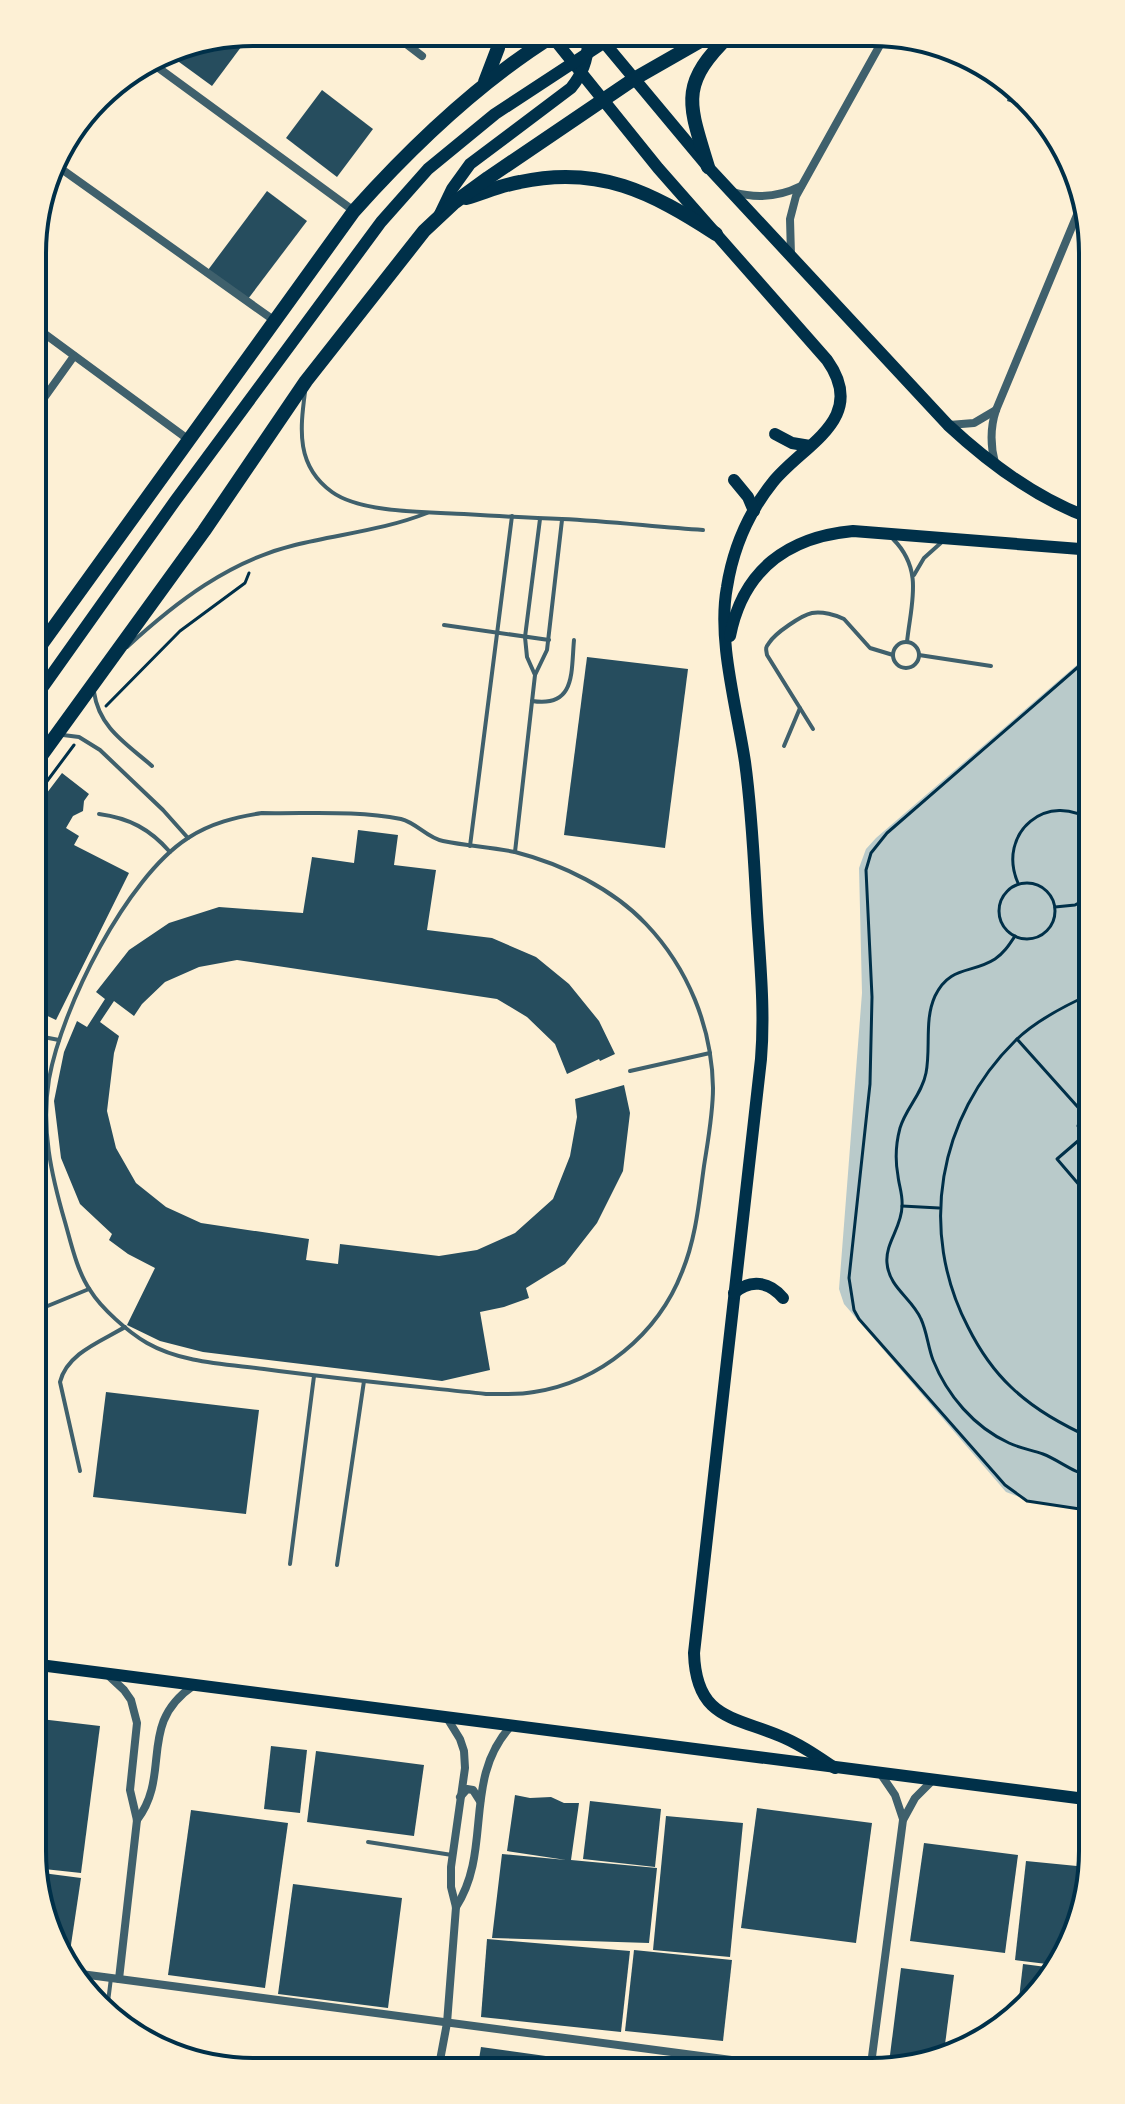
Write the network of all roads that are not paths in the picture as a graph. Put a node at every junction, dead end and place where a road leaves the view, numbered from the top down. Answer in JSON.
{"nodes":[{"id":1,"x":409,"y":46,"type":"edge"},
{"id":2,"x":498,"y":46,"type":"edge"},
{"id":3,"x":537,"y":46,"type":"edge"},
{"id":4,"x":561,"y":46,"type":"edge"},
{"id":5,"x":588,"y":46,"type":"edge"},
{"id":6,"x":594,"y":46,"type":"edge"},
{"id":7,"x":607,"y":46,"type":"edge"},
{"id":8,"x":692,"y":46,"type":"edge"},
{"id":9,"x":719,"y":46,"type":"edge"},
{"id":10,"x":879,"y":46,"type":"edge"},
{"id":11,"x":588,"y":53,"type":"junction"},
{"id":12,"x":422,"y":56,"type":"dead end"},
{"id":13,"x":159,"y":68,"type":"edge"},
{"id":14,"x":578,"y":68,"type":"junction"},
{"id":15,"x":634,"y":79,"type":"junction"},
{"id":16,"x":482,"y":87,"type":"junction"},
{"id":17,"x":602,"y":101,"type":"junction"},
{"id":18,"x":708,"y":167,"type":"junction"},
{"id":19,"x":64,"y":170,"type":"edge"},
{"id":20,"x":802,"y":185,"type":"junction"},
{"id":21,"x":732,"y":191,"type":"junction"},
{"id":22,"x":455,"y":202,"type":"junction"},
{"id":23,"x":354,"y":211,"type":"junction"},
{"id":24,"x":439,"y":216,"type":"junction"},
{"id":25,"x":1076,"y":218,"type":"edge"},
{"id":26,"x":716,"y":234,"type":"junction"},
{"id":27,"x":791,"y":255,"type":"junction"},
{"id":28,"x":275,"y":321,"type":"junction"},
{"id":29,"x":46,"y":335,"type":"edge"},
{"id":30,"x":74,"y":356,"type":"junction"},
{"id":31,"x":306,"y":381,"type":"junction"},
{"id":32,"x":46,"y":395,"type":"edge"},
{"id":33,"x":996,"y":410,"type":"junction"},
{"id":34,"x":948,"y":425,"type":"junction"},
{"id":35,"x":775,"y":434,"type":"dead end"},
{"id":36,"x":189,"y":440,"type":"junction"},
{"id":37,"x":810,"y":446,"type":"junction"},
{"id":38,"x":996,"y":466,"type":"junction"},
{"id":39,"x":734,"y":480,"type":"dead end"},
{"id":40,"x":754,"y":511,"type":"junction"},
{"id":41,"x":429,"y":512,"type":"junction"},
{"id":42,"x":1079,"y":513,"type":"edge"},
{"id":43,"x":512,"y":516,"type":"junction"},
{"id":44,"x":540,"y":519,"type":"junction"},
{"id":45,"x":562,"y":519,"type":"junction"},
{"id":46,"x":703,"y":530,"type":"dead end"},
{"id":47,"x":886,"y":534,"type":"junction"},
{"id":48,"x":947,"y":539,"type":"junction"},
{"id":49,"x":1079,"y":549,"type":"edge"},
{"id":50,"x":914,"y":575,"type":"junction"},
{"id":51,"x":444,"y":625,"type":"dead end"},
{"id":52,"x":497,"y":633,"type":"junction"},
{"id":53,"x":525,"y":637,"type":"junction"},
{"id":54,"x":46,"y":638,"type":"edge"},
{"id":55,"x":549,"y":640,"type":"junction"},
{"id":56,"x":574,"y":640,"type":"dead end"},
{"id":57,"x":907,"y":642,"type":"junction"},
{"id":58,"x":728,"y":655,"type":"junction"},
{"id":59,"x":893,"y":655,"type":"junction"},
{"id":60,"x":919,"y":655,"type":"junction"},
{"id":61,"x":991,"y":666,"type":"dead end"},
{"id":62,"x":535,"y":675,"type":"junction"},
{"id":63,"x":99,"y":676,"type":"junction"},
{"id":64,"x":46,"y":683,"type":"edge"},
{"id":65,"x":532,"y":701,"type":"junction"},
{"id":66,"x":800,"y":708,"type":"junction"},
{"id":67,"x":813,"y":729,"type":"dead end"},
{"id":68,"x":56,"y":735,"type":"junction"},
{"id":69,"x":784,"y":746,"type":"dead end"},
{"id":70,"x":46,"y":749,"type":"edge"},
{"id":71,"x":152,"y":766,"type":"dead end"},
{"id":72,"x":99,"y":814,"type":"dead end"},
{"id":73,"x":188,"y":838,"type":"junction"},
{"id":74,"x":470,"y":846,"type":"junction"},
{"id":75,"x":170,"y":852,"type":"junction"},
{"id":76,"x":515,"y":852,"type":"junction"},
{"id":77,"x":46,"y":1038,"type":"edge"},
{"id":78,"x":59,"y":1040,"type":"junction"},
{"id":79,"x":710,"y":1053,"type":"junction"},
{"id":80,"x":630,"y":1071,"type":"dead end"},
{"id":81,"x":89,"y":1289,"type":"junction"},
{"id":82,"x":734,"y":1293,"type":"junction"},
{"id":83,"x":783,"y":1298,"type":"dead end"},
{"id":84,"x":46,"y":1307,"type":"edge"},
{"id":85,"x":125,"y":1327,"type":"junction"},
{"id":86,"x":314,"y":1376,"type":"junction"},
{"id":87,"x":364,"y":1381,"type":"junction"},
{"id":88,"x":80,"y":1471,"type":"dead end"},
{"id":89,"x":290,"y":1564,"type":"dead end"},
{"id":90,"x":337,"y":1565,"type":"dead end"},
{"id":91,"x":46,"y":1666,"type":"edge"},
{"id":92,"x":106,"y":1674,"type":"junction"},
{"id":93,"x":193,"y":1685,"type":"junction"},
{"id":94,"x":447,"y":1718,"type":"junction"},
{"id":95,"x":511,"y":1726,"type":"junction"},
{"id":96,"x":136,"y":1735,"type":"junction"},
{"id":97,"x":158,"y":1737,"type":"junction"},
{"id":98,"x":465,"y":1768,"type":"junction"},
{"id":99,"x":835,"y":1768,"type":"junction"},
{"id":100,"x":485,"y":1773,"type":"junction"},
{"id":101,"x":880,"y":1773,"type":"junction"},
{"id":102,"x":933,"y":1780,"type":"junction"},
{"id":103,"x":460,"y":1797,"type":"junction"},
{"id":104,"x":1079,"y":1798,"type":"edge"},
{"id":105,"x":481,"y":1801,"type":"junction"},
{"id":106,"x":137,"y":1820,"type":"junction"},
{"id":107,"x":903,"y":1820,"type":"junction"},
{"id":108,"x":368,"y":1842,"type":"dead end"},
{"id":109,"x":452,"y":1855,"type":"junction"},
{"id":110,"x":456,"y":1907,"type":"junction"},
{"id":111,"x":88,"y":1975,"type":"edge"},
{"id":112,"x":115,"y":1979,"type":"junction"},
{"id":113,"x":110,"y":1999,"type":"edge"},
{"id":114,"x":447,"y":2023,"type":"junction"},
{"id":115,"x":440,"y":2058,"type":"edge"},
{"id":116,"x":715,"y":2058,"type":"edge"},
{"id":117,"x":872,"y":2058,"type":"edge"}],
"edges":[{"from":1,"to":12,"type":"street"},
{"from":2,"to":16,"type":"main road"},
{"from":3,"to":16,"type":"main road"},
{"from":4,"to":14,"type":"main road"},
{"from":5,"to":11,"type":"main road"},
{"from":6,"to":11,"type":"main road"},
{"from":7,"to":15,"type":"main road"},
{"from":8,"to":15,"type":"main road"},
{"from":9,"to":18,"type":"main road"},
{"from":10,"to":20,"type":"street"},
{"from":11,"to":14,"type":"main road"},
{"from":13,"to":23,"type":"street"},
{"from":14,"to":17,"type":"main road"},
{"from":14,"to":24,"type":"main road"},
{"from":14,"to":64,"type":"main road"},
{"from":15,"to":17,"type":"main road"},
{"from":15,"to":18,"type":"main road"},
{"from":16,"to":23,"type":"main road"},
{"from":17,"to":22,"type":"main road"},
{"from":17,"to":26,"type":"main road"},
{"from":18,"to":21,"type":"main road"},
{"from":19,"to":28,"type":"street"},
{"from":20,"to":21,"type":"street"},
{"from":20,"to":27,"type":"street"},
{"from":21,"to":27,"type":"main road"},
{"from":22,"to":24,"type":"main road"},
{"from":22,"to":26,"type":"main road"},
{"from":23,"to":28,"type":"main road"},
{"from":24,"to":31,"type":"main road"},
{"from":25,"to":33,"type":"street"},
{"from":26,"to":37,"type":"main road"},
{"from":27,"to":34,"type":"main road"},
{"from":28,"to":36,"type":"main road"},
{"from":29,"to":30,"type":"street"},
{"from":30,"to":32,"type":"street"},
{"from":30,"to":36,"type":"street"},
{"from":31,"to":41,"type":"lane"},
{"from":31,"to":63,"type":"main road"},
{"from":33,"to":34,"type":"street"},
{"from":33,"to":38,"type":"street"},
{"from":34,"to":38,"type":"main road"},
{"from":35,"to":37,"type":"main road"},
{"from":36,"to":54,"type":"main road"},
{"from":37,"to":40,"type":"main road"},
{"from":38,"to":42,"type":"main road"},
{"from":39,"to":40,"type":"main road"},
{"from":40,"to":58,"type":"main road"},
{"from":41,"to":43,"type":"lane"},
{"from":41,"to":63,"type":"lane"},
{"from":43,"to":44,"type":"lane"},
{"from":43,"to":52,"type":"lane"},
{"from":44,"to":45,"type":"lane"},
{"from":44,"to":53,"type":"lane"},
{"from":45,"to":46,"type":"lane"},
{"from":45,"to":55,"type":"lane"},
{"from":47,"to":48,"type":"main road"},
{"from":47,"to":50,"type":"lane"},
{"from":47,"to":58,"type":"main road"},
{"from":48,"to":49,"type":"main road"},
{"from":48,"to":50,"type":"lane"},
{"from":50,"to":57,"type":"lane"},
{"from":51,"to":52,"type":"lane"},
{"from":52,"to":53,"type":"lane"},
{"from":52,"to":74,"type":"lane"},
{"from":53,"to":55,"type":"lane"},
{"from":53,"to":62,"type":"lane"},
{"from":55,"to":62,"type":"lane"},
{"from":56,"to":65,"type":"lane"},
{"from":57,"to":59,"type":"lane"},
{"from":57,"to":60,"type":"lane"},
{"from":58,"to":82,"type":"main road"},
{"from":59,"to":60,"type":"lane"},
{"from":59,"to":66,"type":"lane"},
{"from":60,"to":61,"type":"lane"},
{"from":62,"to":65,"type":"lane"},
{"from":63,"to":68,"type":"main road"},
{"from":63,"to":71,"type":"lane"},
{"from":65,"to":76,"type":"lane"},
{"from":66,"to":67,"type":"lane"},
{"from":66,"to":69,"type":"lane"},
{"from":68,"to":70,"type":"main road"},
{"from":68,"to":73,"type":"lane"},
{"from":72,"to":75,"type":"lane"},
{"from":73,"to":74,"type":"lane"},
{"from":73,"to":75,"type":"lane"},
{"from":74,"to":76,"type":"lane"},
{"from":75,"to":78,"type":"lane"},
{"from":76,"to":79,"type":"lane"},
{"from":77,"to":78,"type":"lane"},
{"from":78,"to":81,"type":"lane"},
{"from":79,"to":80,"type":"lane"},
{"from":79,"to":87,"type":"lane"},
{"from":81,"to":84,"type":"lane"},
{"from":81,"to":85,"type":"lane"},
{"from":82,"to":83,"type":"main road"},
{"from":82,"to":99,"type":"main road"},
{"from":85,"to":86,"type":"lane"},
{"from":85,"to":88,"type":"lane"},
{"from":86,"to":87,"type":"lane"},
{"from":86,"to":89,"type":"lane"},
{"from":87,"to":90,"type":"lane"},
{"from":91,"to":92,"type":"main road"},
{"from":92,"to":93,"type":"main road"},
{"from":92,"to":96,"type":"street"},
{"from":93,"to":94,"type":"main road"},
{"from":93,"to":97,"type":"street"},
{"from":94,"to":95,"type":"main road"},
{"from":94,"to":98,"type":"street"},
{"from":95,"to":99,"type":"main road"},
{"from":95,"to":100,"type":"street"},
{"from":96,"to":97,"type":"street"},
{"from":96,"to":106,"type":"street"},
{"from":97,"to":106,"type":"street"},
{"from":98,"to":100,"type":"street"},
{"from":98,"to":103,"type":"street"},
{"from":99,"to":101,"type":"main road"},
{"from":100,"to":105,"type":"street"},
{"from":101,"to":102,"type":"main road"},
{"from":101,"to":107,"type":"street"},
{"from":102,"to":104,"type":"main road"},
{"from":102,"to":107,"type":"street"},
{"from":103,"to":105,"type":"street"},
{"from":103,"to":109,"type":"street"},
{"from":105,"to":110,"type":"street"},
{"from":106,"to":112,"type":"street"},
{"from":107,"to":117,"type":"street"},
{"from":108,"to":109,"type":"lane"},
{"from":109,"to":110,"type":"street"},
{"from":110,"to":114,"type":"street"},
{"from":111,"to":112,"type":"street"},
{"from":112,"to":113,"type":"lane"},
{"from":112,"to":114,"type":"street"},
{"from":114,"to":115,"type":"street"},
{"from":114,"to":116,"type":"street"}]}
